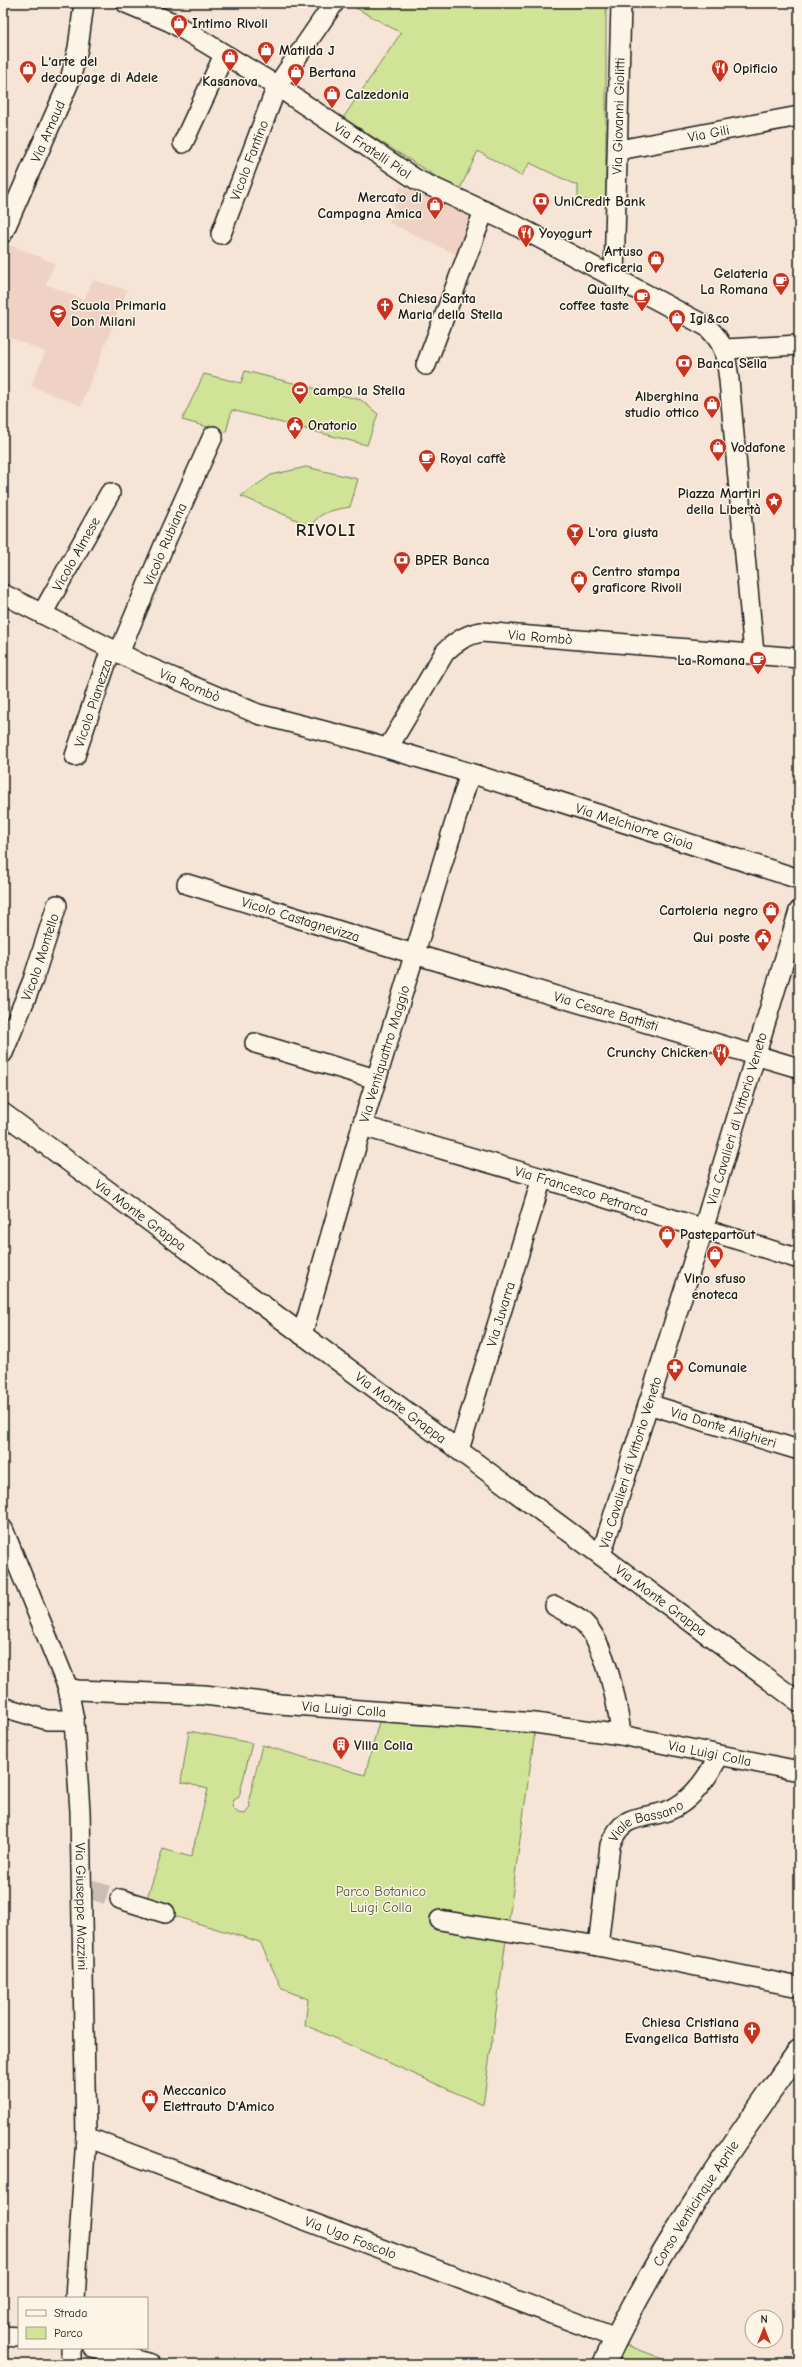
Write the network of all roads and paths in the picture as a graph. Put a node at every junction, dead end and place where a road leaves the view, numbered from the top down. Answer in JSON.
{"nodes":[{"id":1,"x":84,"y":3,"type":"edge"},
{"id":2,"x":126,"y":3,"type":"edge"},
{"id":3,"x":334,"y":3,"type":"edge"},
{"id":4,"x":621,"y":3,"type":"edge"},
{"id":5,"x":144,"y":6,"type":"edge"},
{"id":6,"x":224,"y":55,"type":"junction"},
{"id":7,"x":277,"y":86,"type":"junction"},
{"id":8,"x":799,"y":116,"type":"edge"},
{"id":9,"x":183,"y":143,"type":"dead end"},
{"id":10,"x":619,"y":150,"type":"junction"},
{"id":11,"x":484,"y":211,"type":"junction"},
{"id":12,"x":3,"y":233,"type":"edge"},
{"id":13,"x":220,"y":234,"type":"dead end"},
{"id":14,"x":614,"y":278,"type":"junction"},
{"id":15,"x":799,"y":345,"type":"edge"},
{"id":16,"x":725,"y":349,"type":"junction"},
{"id":17,"x":426,"y":366,"type":"dead end"},
{"id":18,"x":213,"y":436,"type":"dead end"},
{"id":19,"x":110,"y":493,"type":"dead end"},
{"id":20,"x":3,"y":594,"type":"edge"},
{"id":21,"x":42,"y":614,"type":"junction"},
{"id":22,"x":115,"y":651,"type":"junction"},
{"id":23,"x":754,"y":654,"type":"junction"},
{"id":24,"x":799,"y":658,"type":"edge"},
{"id":25,"x":388,"y":748,"type":"junction"},
{"id":26,"x":75,"y":756,"type":"dead end"},
{"id":27,"x":470,"y":773,"type":"junction"},
{"id":28,"x":799,"y":879,"type":"edge"},
{"id":29,"x":187,"y":884,"type":"dead end"},
{"id":30,"x":57,"y":905,"type":"dead end"},
{"id":31,"x":799,"y":911,"type":"edge"},
{"id":32,"x":414,"y":954,"type":"junction"},
{"id":33,"x":255,"y":1043,"type":"dead end"},
{"id":34,"x":3,"y":1053,"type":"edge"},
{"id":35,"x":755,"y":1054,"type":"junction"},
{"id":36,"x":799,"y":1068,"type":"edge"},
{"id":37,"x":376,"y":1079,"type":"junction"},
{"id":38,"x":3,"y":1113,"type":"edge"},
{"id":39,"x":362,"y":1126,"type":"junction"},
{"id":40,"x":542,"y":1178,"type":"junction"},
{"id":41,"x":703,"y":1230,"type":"junction"},
{"id":42,"x":799,"y":1259,"type":"edge"},
{"id":43,"x":302,"y":1336,"type":"junction"},
{"id":44,"x":648,"y":1404,"type":"junction"},
{"id":45,"x":459,"y":1450,"type":"junction"},
{"id":46,"x":799,"y":1450,"type":"edge"},
{"id":47,"x":3,"y":1529,"type":"edge"},
{"id":48,"x":601,"y":1555,"type":"junction"},
{"id":49,"x":555,"y":1606,"type":"dead end"},
{"id":50,"x":68,"y":1688,"type":"junction"},
{"id":51,"x":799,"y":1702,"type":"edge"},
{"id":52,"x":3,"y":1707,"type":"edge"},
{"id":53,"x":74,"y":1720,"type":"junction"},
{"id":54,"x":621,"y":1735,"type":"junction"},
{"id":55,"x":719,"y":1756,"type":"junction"},
{"id":56,"x":799,"y":1771,"type":"edge"},
{"id":57,"x":120,"y":1899,"type":"tunnel mouth"},
{"id":58,"x":165,"y":1913,"type":"dead end"},
{"id":59,"x":440,"y":1920,"type":"dead end"},
{"id":60,"x":598,"y":1946,"type":"junction"},
{"id":61,"x":799,"y":1987,"type":"edge"},
{"id":62,"x":799,"y":2051,"type":"edge"},
{"id":63,"x":86,"y":2137,"type":"junction"},
{"id":64,"x":75,"y":2297,"type":"edge"},
{"id":65,"x":3,"y":2336,"type":"edge"},
{"id":66,"x":18,"y":2337,"type":"edge"},
{"id":67,"x":616,"y":2338,"type":"junction"},
{"id":68,"x":71,"y":2349,"type":"edge"},
{"id":69,"x":97,"y":2349,"type":"edge"},
{"id":70,"x":71,"y":2364,"type":"edge"},
{"id":71,"x":151,"y":2364,"type":"edge"},
{"id":72,"x":604,"y":2364,"type":"edge"}],
"edges":[{"from":1,"to":12,"type":"street","name":"Via Arnaud"},
{"from":2,"to":5,"type":"street","name":"Via Fratelli Piol"},
{"from":3,"to":7,"type":"street","name":"Vicolo Fantino"},
{"from":4,"to":10,"type":"street","name":"Via Giovanni Giolitti"},
{"from":5,"to":6,"type":"street","name":"Via Fratelli Piol"},
{"from":6,"to":7,"type":"street","name":"Via Fratelli Piol"},
{"from":6,"to":9,"type":"street"},
{"from":7,"to":11,"type":"street","name":"Via Fratelli Piol"},
{"from":7,"to":13,"type":"street","name":"Vicolo Fantino"},
{"from":8,"to":10,"type":"street","name":"Via Gili"},
{"from":10,"to":14,"type":"street","name":"Via Giovanni Giolitti"},
{"from":11,"to":14,"type":"street","name":"Via Fratelli Piol"},
{"from":11,"to":17,"type":"street"},
{"from":14,"to":16,"type":"street","name":"Via Fratelli Piol"},
{"from":15,"to":16,"type":"street"},
{"from":16,"to":23,"type":"street"},
{"from":18,"to":22,"type":"street","name":"Vicolo Rubiana"},
{"from":19,"to":21,"type":"street","name":"Vicolo Almese"},
{"from":20,"to":21,"type":"street","name":"Via Rombò"},
{"from":21,"to":22,"type":"street","name":"Via Rombò"},
{"from":22,"to":25,"type":"street","name":"Via Rombò"},
{"from":22,"to":26,"type":"street","name":"Vicolo Pianezza"},
{"from":23,"to":24,"type":"street"},
{"from":23,"to":25,"type":"street","name":"Via Rombò"},
{"from":25,"to":27,"type":"street","name":"Via Rombò"},
{"from":27,"to":28,"type":"street","name":"Via Melchiorre Gioia"},
{"from":27,"to":32,"type":"street","name":"Via Ventiquattro Maggio"},
{"from":29,"to":32,"type":"street","name":"Vicolo Castagnevizza"},
{"from":30,"to":34,"type":"street","name":"Vicolo Montello"},
{"from":31,"to":35,"type":"street","name":"Via Cavalieri di Vittorio Veneto"},
{"from":32,"to":35,"type":"street","name":"Via Cesare Battisti"},
{"from":32,"to":37,"type":"street","name":"Via Ventiquattro Maggio"},
{"from":33,"to":37,"type":"street"},
{"from":35,"to":36,"type":"street","name":"Via Cesare Battisti"},
{"from":35,"to":41,"type":"street","name":"Via Cavalieri di Vittorio Veneto"},
{"from":37,"to":39,"type":"street","name":"Via Ventiquattro Maggio"},
{"from":38,"to":43,"type":"street","name":"Via Monte Grappa"},
{"from":39,"to":40,"type":"street","name":"Via Francesco Petrarca"},
{"from":39,"to":43,"type":"street","name":"Via Ventiquattro Maggio"},
{"from":40,"to":41,"type":"street","name":"Via Francesco Petrarca"},
{"from":40,"to":45,"type":"street","name":"Via Juvarra"},
{"from":41,"to":42,"type":"street","name":"Via Francesco Petrarca"},
{"from":41,"to":44,"type":"street","name":"Via Cavalieri di Vittorio Veneto"},
{"from":43,"to":45,"type":"street","name":"Via Monte Grappa"},
{"from":44,"to":46,"type":"street","name":"Via Dante Alighieri"},
{"from":44,"to":48,"type":"street","name":"Via Cavalieri di Vittorio Veneto"},
{"from":45,"to":48,"type":"street","name":"Via Monte Grappa"},
{"from":47,"to":50,"type":"street","name":"Via Giuseppe Mazzini"},
{"from":48,"to":51,"type":"street","name":"Via Monte Grappa"},
{"from":49,"to":54,"type":"street"},
{"from":50,"to":53,"type":"street","name":"Via Giuseppe Mazzini"},
{"from":50,"to":54,"type":"street","name":"Via Luigi Colla"},
{"from":52,"to":53,"type":"street"},
{"from":53,"to":63,"type":"street","name":"Via Giuseppe Mazzini"},
{"from":54,"to":55,"type":"street","name":"Via Luigi Colla"},
{"from":55,"to":56,"type":"street","name":"Via Luigi Colla"},
{"from":55,"to":60,"type":"street","name":"Viale Bassano"},
{"from":57,"to":58,"type":"street"},
{"from":59,"to":60,"type":"street"},
{"from":60,"to":61,"type":"street"},
{"from":62,"to":67,"type":"street","name":"Corso Venticinque Aprile"},
{"from":63,"to":64,"type":"street","name":"Via Giuseppe Mazzini"},
{"from":63,"to":67,"type":"street","name":"Via Ugo Foscolo"},
{"from":65,"to":66,"type":"street"},
{"from":67,"to":72,"type":"street","name":"Corso Venticinque Aprile"},
{"from":68,"to":70,"type":"street"},
{"from":69,"to":71,"type":"street"}]}
